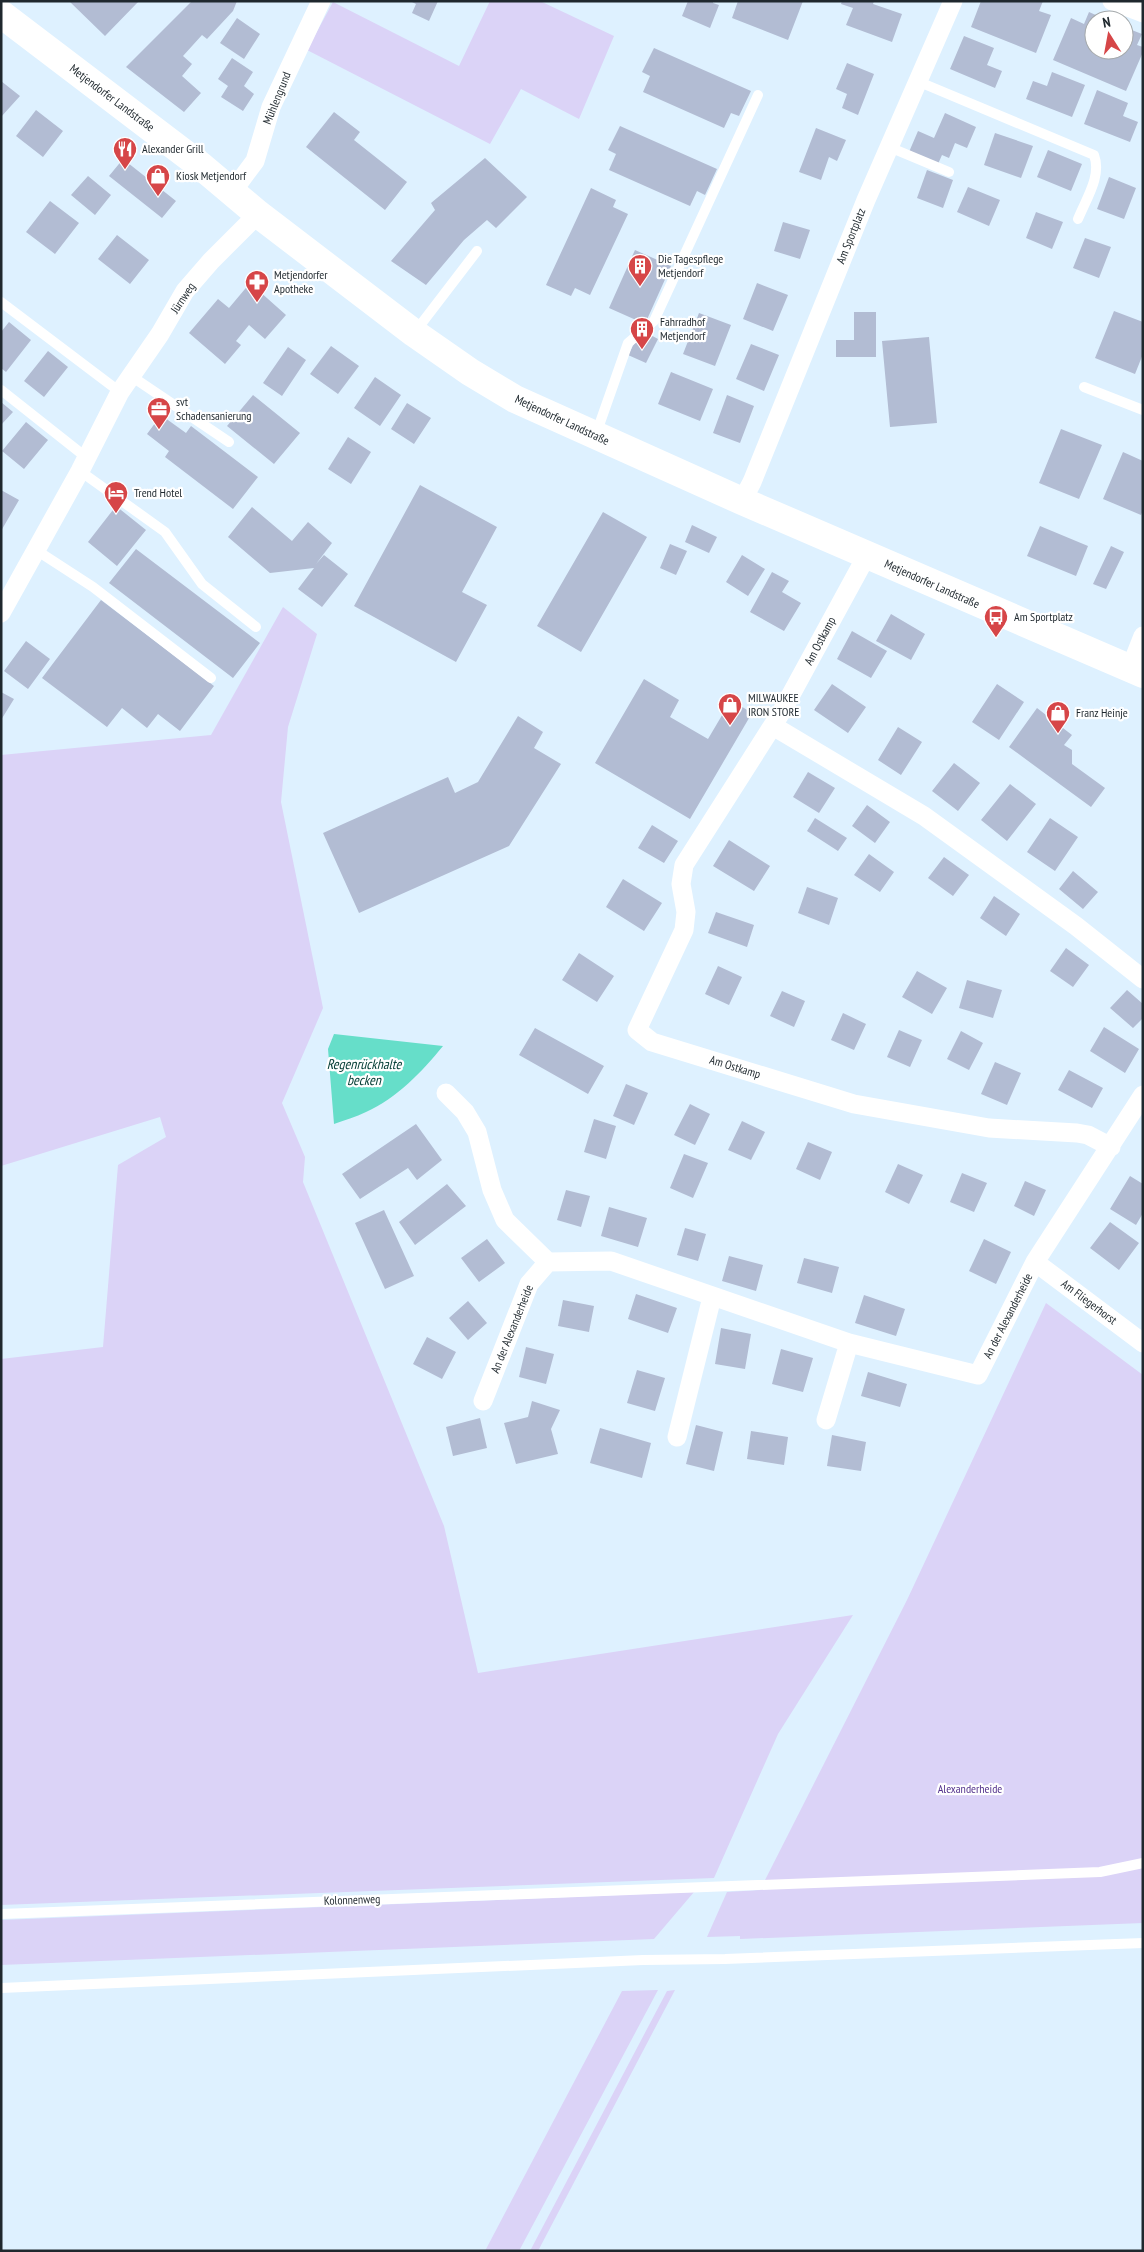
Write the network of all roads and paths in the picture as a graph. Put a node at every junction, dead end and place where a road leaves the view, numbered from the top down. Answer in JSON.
{"nodes":[{"id":1,"x":321,"y":1,"type":"edge"},
{"id":2,"x":953,"y":1,"type":"edge"},
{"id":3,"x":1112,"y":1,"type":"edge"},
{"id":4,"x":1143,"y":13,"type":"edge"},
{"id":5,"x":1,"y":14,"type":"edge"},
{"id":6,"x":917,"y":81,"type":"junction"},
{"id":7,"x":758,"y":95,"type":"dead end"},
{"id":8,"x":889,"y":148,"type":"junction"},
{"id":9,"x":949,"y":172,"type":"dead end"},
{"id":10,"x":232,"y":192,"type":"junction"},
{"id":11,"x":258,"y":214,"type":"junction"},
{"id":12,"x":1078,"y":219,"type":"dead end"},
{"id":13,"x":477,"y":251,"type":"dead end"},
{"id":14,"x":1,"y":302,"type":"edge"},
{"id":15,"x":414,"y":333,"type":"junction"},
{"id":16,"x":131,"y":376,"type":"junction"},
{"id":17,"x":1084,"y":387,"type":"dead end"},
{"id":18,"x":1,"y":390,"type":"edge"},
{"id":19,"x":120,"y":392,"type":"junction"},
{"id":20,"x":1143,"y":410,"type":"edge"},
{"id":21,"x":596,"y":436,"type":"junction"},
{"id":22,"x":229,"y":442,"type":"dead end"},
{"id":23,"x":83,"y":464,"type":"junction"},
{"id":24,"x":742,"y":501,"type":"junction"},
{"id":25,"x":36,"y":550,"type":"junction"},
{"id":26,"x":867,"y":555,"type":"junction"},
{"id":27,"x":1,"y":613,"type":"edge"},
{"id":28,"x":256,"y":627,"type":"dead end"},
{"id":29,"x":1143,"y":636,"type":"edge"},
{"id":30,"x":1136,"y":671,"type":"edge"},
{"id":31,"x":211,"y":678,"type":"dead end"},
{"id":32,"x":773,"y":726,"type":"junction"},
{"id":33,"x":1143,"y":979,"type":"edge"},
{"id":34,"x":446,"y":1093,"type":"dead end"},
{"id":35,"x":1143,"y":1095,"type":"edge"},
{"id":36,"x":1111,"y":1146,"type":"junction"},
{"id":37,"x":548,"y":1262,"type":"junction"},
{"id":38,"x":1035,"y":1262,"type":"junction"},
{"id":39,"x":712,"y":1297,"type":"junction"},
{"id":40,"x":849,"y":1343,"type":"junction"},
{"id":41,"x":1143,"y":1343,"type":"edge"},
{"id":42,"x":483,"y":1401,"type":"dead end"},
{"id":43,"x":826,"y":1420,"type":"dead end"},
{"id":44,"x":677,"y":1437,"type":"dead end"},
{"id":45,"x":1143,"y":1863,"type":"edge"},
{"id":46,"x":1,"y":1914,"type":"edge"},
{"id":47,"x":1143,"y":1942,"type":"edge"},
{"id":48,"x":1,"y":1988,"type":"edge"}],
"edges":[{"from":1,"to":10,"type":"street","name":"Mühlengrund"},
{"from":2,"to":6,"type":"street","name":"Am Sportplatz"},
{"from":3,"to":4,"type":"street"},
{"from":5,"to":10,"type":"main road","name":"Metjendorfer Landstraße"},
{"from":6,"to":8,"type":"street","name":"Am Sportplatz"},
{"from":6,"to":12,"type":"lane"},
{"from":7,"to":21,"type":"lane"},
{"from":8,"to":9,"type":"lane"},
{"from":8,"to":24,"type":"street","name":"Am Sportplatz"},
{"from":10,"to":11,"type":"main road","name":"Metjendorfer Landstraße"},
{"from":11,"to":15,"type":"main road","name":"Metjendorfer Landstraße"},
{"from":11,"to":16,"type":"street","name":"Jürnweg"},
{"from":13,"to":15,"type":"lane"},
{"from":14,"to":19,"type":"lane"},
{"from":15,"to":21,"type":"main road","name":"Metjendorfer Landstraße"},
{"from":16,"to":19,"type":"street","name":"Jürnweg"},
{"from":16,"to":22,"type":"lane"},
{"from":17,"to":20,"type":"lane"},
{"from":18,"to":23,"type":"lane"},
{"from":19,"to":23,"type":"street","name":"Jürnweg"},
{"from":21,"to":24,"type":"main road","name":"Metjendorfer Landstraße"},
{"from":23,"to":25,"type":"street","name":"Jürnweg"},
{"from":23,"to":28,"type":"lane"},
{"from":24,"to":26,"type":"main road","name":"Metjendorfer Landstraße"},
{"from":25,"to":27,"type":"street","name":"Jürnweg"},
{"from":25,"to":31,"type":"lane"},
{"from":26,"to":30,"type":"main road","name":"Metjendorfer Landstraße"},
{"from":26,"to":32,"type":"street","name":"Am Ostkamp"},
{"from":29,"to":30,"type":"street"},
{"from":32,"to":33,"type":"street"},
{"from":32,"to":36,"type":"street","name":"Am Ostkamp"},
{"from":34,"to":37,"type":"street"},
{"from":35,"to":36,"type":"street"},
{"from":36,"to":38,"type":"street","name":"An der Alexanderheide"},
{"from":37,"to":39,"type":"street","name":"An der Alexanderheide"},
{"from":37,"to":42,"type":"street","name":"An der Alexanderheide"},
{"from":38,"to":40,"type":"street","name":"An der Alexanderheide"},
{"from":38,"to":41,"type":"street","name":"Am Fliegerhorst"},
{"from":39,"to":40,"type":"street","name":"An der Alexanderheide"},
{"from":39,"to":44,"type":"street"},
{"from":40,"to":43,"type":"street"},
{"from":45,"to":46,"type":"lane","name":"Kolonnenweg"},
{"from":47,"to":48,"type":"lane"}]}
